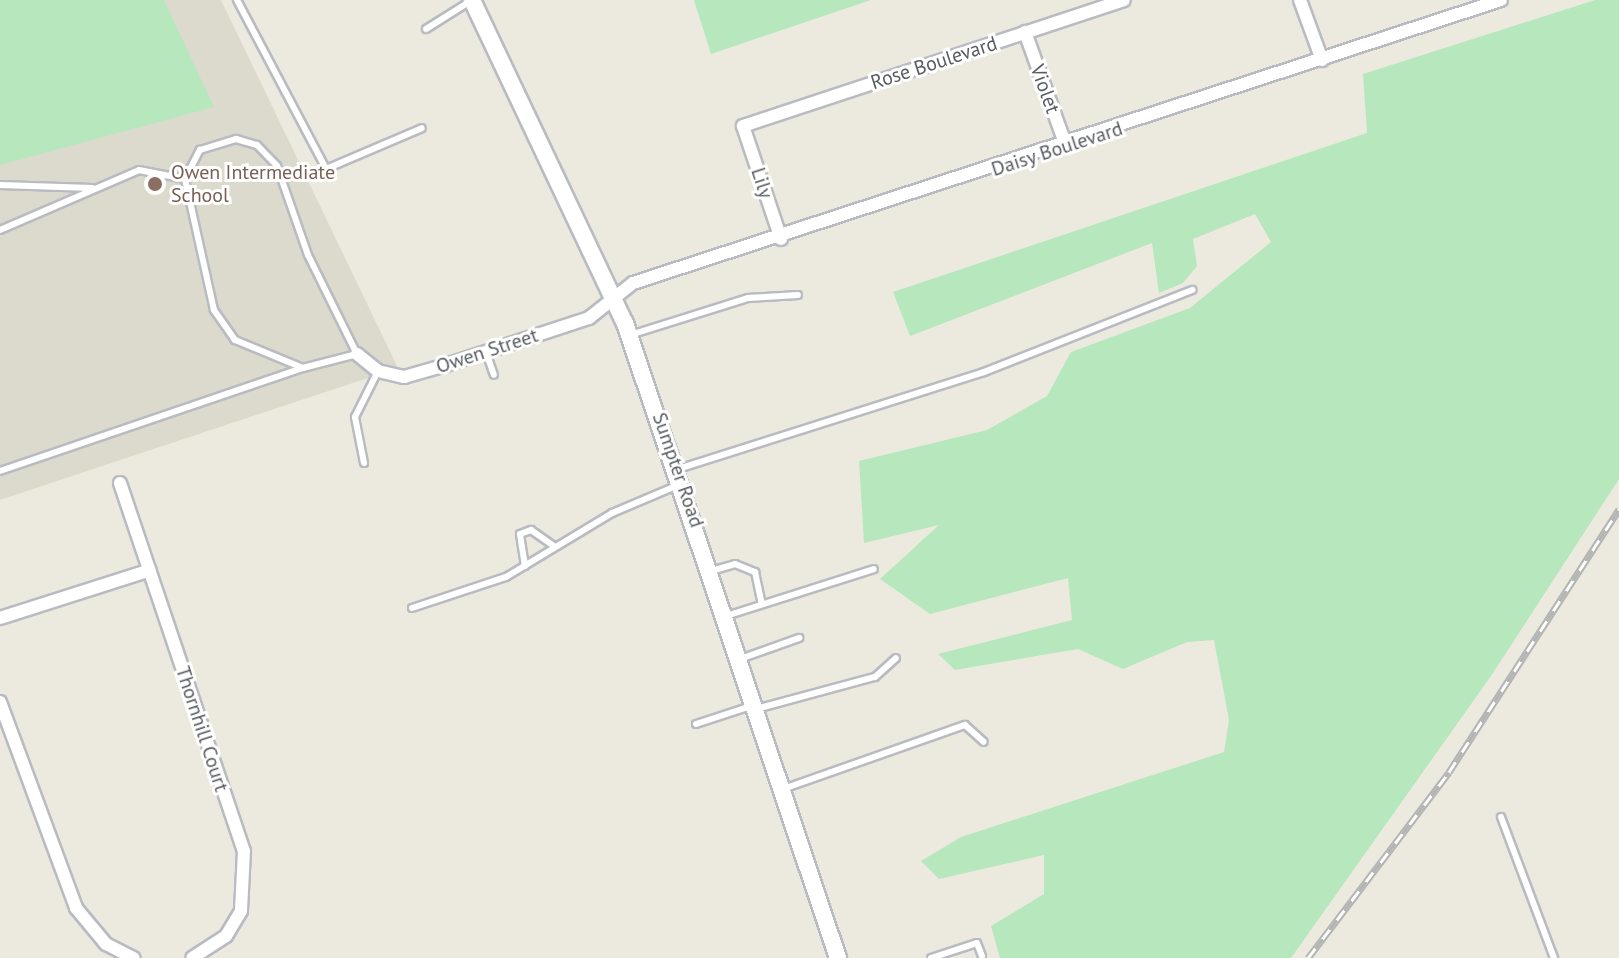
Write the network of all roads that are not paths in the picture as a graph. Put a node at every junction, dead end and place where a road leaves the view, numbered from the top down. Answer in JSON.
{"nodes":[{"id":1,"x":237,"y":0,"type":"edge"},
{"id":2,"x":472,"y":0,"type":"edge"},
{"id":3,"x":1124,"y":0,"type":"edge"},
{"id":4,"x":1300,"y":0,"type":"edge"},
{"id":5,"x":1501,"y":0,"type":"edge"},
{"id":6,"x":426,"y":29,"type":"dead end"},
{"id":7,"x":1025,"y":32,"type":"junction"},
{"id":8,"x":1322,"y":60,"type":"junction"},
{"id":9,"x":743,"y":126,"type":"joint"},
{"id":10,"x":422,"y":128,"type":"dead end"},
{"id":11,"x":1066,"y":146,"type":"junction"},
{"id":12,"x":185,"y":179,"type":"junction"},
{"id":13,"x":0,"y":185,"type":"edge"},
{"id":14,"x":92,"y":188,"type":"junction"},
{"id":15,"x":0,"y":230,"type":"edge"},
{"id":16,"x":781,"y":239,"type":"junction"},
{"id":17,"x":1192,"y":290,"type":"dead end"},
{"id":18,"x":798,"y":295,"type":"dead end"},
{"id":19,"x":616,"y":300,"type":"junction"},
{"id":20,"x":630,"y":335,"type":"junction"},
{"id":21,"x":486,"y":352,"type":"junction"},
{"id":22,"x":357,"y":354,"type":"junction"},
{"id":23,"x":303,"y":368,"type":"junction"},
{"id":24,"x":378,"y":371,"type":"junction"},
{"id":25,"x":494,"y":375,"type":"dead end"},
{"id":26,"x":364,"y":463,"type":"dead end"},
{"id":27,"x":0,"y":471,"type":"edge"},
{"id":28,"x":680,"y":476,"type":"junction"},
{"id":29,"x":120,"y":483,"type":"dead end"},
{"id":30,"x":555,"y":547,"type":"junction"},
{"id":31,"x":525,"y":566,"type":"junction"},
{"id":32,"x":874,"y":569,"type":"dead end"},
{"id":33,"x":150,"y":570,"type":"junction"},
{"id":34,"x":711,"y":571,"type":"junction"},
{"id":35,"x":762,"y":604,"type":"junction"},
{"id":36,"x":412,"y":608,"type":"dead end"},
{"id":37,"x":726,"y":616,"type":"junction"},
{"id":38,"x":0,"y":618,"type":"edge"},
{"id":39,"x":799,"y":638,"type":"dead end"},
{"id":40,"x":896,"y":658,"type":"dead end"},
{"id":41,"x":740,"y":659,"type":"junction"},
{"id":42,"x":0,"y":702,"type":"edge"},
{"id":43,"x":756,"y":707,"type":"junction"},
{"id":44,"x":696,"y":724,"type":"dead end"},
{"id":45,"x":984,"y":742,"type":"dead end"},
{"id":46,"x":783,"y":789,"type":"junction"},
{"id":47,"x":1501,"y":817,"type":"dead end"},
{"id":48,"x":982,"y":956,"type":"edge"},
{"id":49,"x":134,"y":958,"type":"edge"},
{"id":50,"x":192,"y":958,"type":"edge"},
{"id":51,"x":838,"y":958,"type":"edge"},
{"id":52,"x":931,"y":958,"type":"edge"},
{"id":53,"x":1554,"y":958,"type":"edge"}],
"edges":[{"from":1,"to":10,"type":"lane"},
{"from":2,"to":6,"type":"lane"},
{"from":2,"to":19,"type":"street","name":"Sumpter Road"},
{"from":3,"to":7,"type":"street","name":"Rose Boulevard"},
{"from":4,"to":8,"type":"street"},
{"from":5,"to":8,"type":"street","name":"Daisy Boulevard"},
{"from":7,"to":9,"type":"street","name":"Rose Boulevard"},
{"from":7,"to":11,"type":"street","name":"Violet"},
{"from":8,"to":11,"type":"street","name":"Daisy Boulevard"},
{"from":9,"to":16,"type":"street","name":"Lily"},
{"from":11,"to":16,"type":"street","name":"Daisy Boulevard"},
{"from":12,"to":14,"type":"lane"},
{"from":12,"to":22,"type":"lane"},
{"from":12,"to":23,"type":"lane"},
{"from":13,"to":14,"type":"lane"},
{"from":14,"to":15,"type":"lane"},
{"from":16,"to":19,"type":"street","name":"Daisy Boulevard"},
{"from":17,"to":28,"type":"lane"},
{"from":18,"to":20,"type":"lane"},
{"from":19,"to":20,"type":"street","name":"Sumpter Road"},
{"from":19,"to":21,"type":"street","name":"Owen Street"},
{"from":20,"to":28,"type":"street","name":"Sumpter Road"},
{"from":21,"to":24,"type":"street","name":"Owen Street"},
{"from":21,"to":25,"type":"lane"},
{"from":22,"to":23,"type":"lane"},
{"from":22,"to":24,"type":"street"},
{"from":23,"to":27,"type":"lane"},
{"from":24,"to":26,"type":"lane"},
{"from":28,"to":30,"type":"lane"},
{"from":28,"to":34,"type":"street","name":"Sumpter Road"},
{"from":29,"to":33,"type":"street","name":"Thornhill Court"},
{"from":30,"to":31,"type":"lane"},
{"from":30,"to":31,"type":"lane"},
{"from":31,"to":36,"type":"lane"},
{"from":32,"to":35,"type":"lane"},
{"from":33,"to":38,"type":"street"},
{"from":33,"to":50,"type":"street","name":"Thornhill Court"},
{"from":34,"to":35,"type":"lane"},
{"from":34,"to":37,"type":"street","name":"Sumpter Road"},
{"from":35,"to":37,"type":"lane"},
{"from":37,"to":41,"type":"street","name":"Sumpter Road"},
{"from":39,"to":41,"type":"lane"},
{"from":40,"to":43,"type":"lane"},
{"from":41,"to":43,"type":"street","name":"Sumpter Road"},
{"from":42,"to":49,"type":"street"},
{"from":43,"to":44,"type":"lane"},
{"from":43,"to":46,"type":"street","name":"Sumpter Road"},
{"from":45,"to":46,"type":"lane"},
{"from":46,"to":51,"type":"street","name":"Sumpter Road"},
{"from":47,"to":53,"type":"lane"},
{"from":48,"to":52,"type":"lane"}]}
